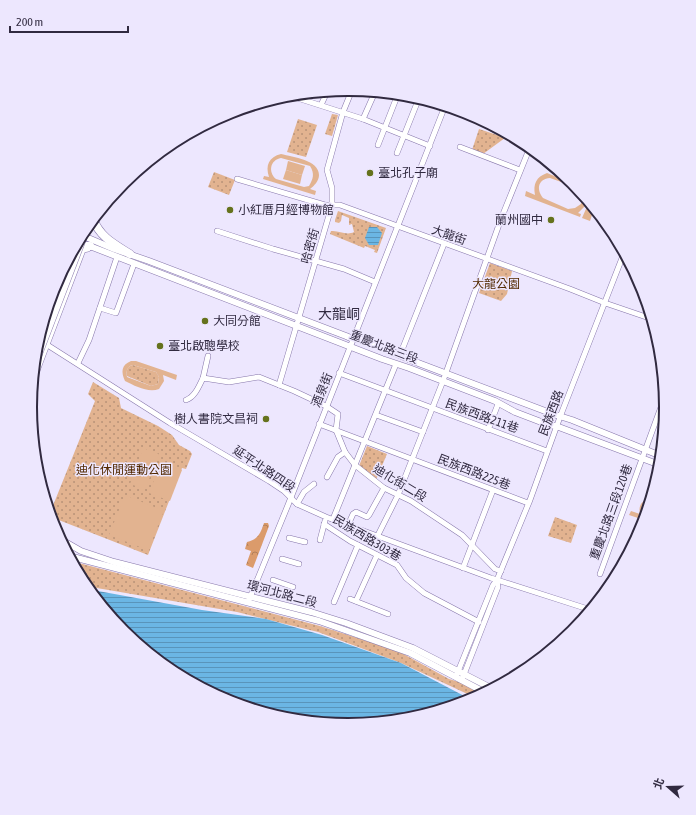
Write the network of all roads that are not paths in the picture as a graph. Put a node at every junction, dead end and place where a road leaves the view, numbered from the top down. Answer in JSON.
{"nodes":[{"id":1,"x":350,"y":96,"type":"edge"},
{"id":2,"x":325,"y":97,"type":"edge"},
{"id":3,"x":373,"y":97,"type":"edge"},
{"id":4,"x":307,"y":99,"type":"edge"},
{"id":5,"x":396,"y":100,"type":"edge"},
{"id":6,"x":417,"y":104,"type":"edge"},
{"id":7,"x":321,"y":105,"type":"junction"},
{"id":8,"x":443,"y":111,"type":"edge"},
{"id":9,"x":343,"y":112,"type":"junction"},
{"id":10,"x":363,"y":119,"type":"junction"},
{"id":11,"x":384,"y":128,"type":"junction"},
{"id":12,"x":404,"y":136,"type":"junction"},
{"id":13,"x":378,"y":145,"type":"dead end"},
{"id":14,"x":430,"y":146,"type":"junction"},
{"id":15,"x":460,"y":147,"type":"dead end"},
{"id":16,"x":397,"y":153,"type":"dead end"},
{"id":17,"x":527,"y":154,"type":"edge"},
{"id":18,"x":520,"y":170,"type":"junction"},
{"id":19,"x":237,"y":179,"type":"dead end"},
{"id":20,"x":332,"y":205,"type":"junction"},
{"id":21,"x":96,"y":225,"type":"edge"},
{"id":22,"x":398,"y":227,"type":"junction"},
{"id":23,"x":217,"y":231,"type":"dead end"},
{"id":24,"x":88,"y":237,"type":"edge"},
{"id":25,"x":84,"y":244,"type":"edge"},
{"id":26,"x":444,"y":244,"type":"junction"},
{"id":27,"x":82,"y":246,"type":"edge"},
{"id":28,"x":92,"y":247,"type":"junction"},
{"id":29,"x":78,"y":254,"type":"edge"},
{"id":30,"x":130,"y":254,"type":"junction"},
{"id":31,"x":117,"y":257,"type":"junction"},
{"id":32,"x":487,"y":259,"type":"junction"},
{"id":33,"x":621,"y":260,"type":"edge"},
{"id":34,"x":316,"y":261,"type":"junction"},
{"id":35,"x":134,"y":264,"type":"junction"},
{"id":36,"x":375,"y":282,"type":"junction"},
{"id":37,"x":605,"y":303,"type":"junction"},
{"id":38,"x":100,"y":308,"type":"junction"},
{"id":39,"x":645,"y":317,"type":"edge"},
{"id":40,"x":299,"y":318,"type":"junction"},
{"id":41,"x":297,"y":326,"type":"junction"},
{"id":42,"x":353,"y":339,"type":"junction"},
{"id":43,"x":44,"y":342,"type":"edge"},
{"id":44,"x":44,"y":343,"type":"edge"},
{"id":45,"x":47,"y":345,"type":"junction"},
{"id":46,"x":350,"y":346,"type":"junction"},
{"id":47,"x":400,"y":355,"type":"junction"},
{"id":48,"x":208,"y":356,"type":"dead end"},
{"id":49,"x":41,"y":361,"type":"edge"},
{"id":50,"x":78,"y":363,"type":"junction"},
{"id":51,"x":396,"y":364,"type":"junction"},
{"id":52,"x":339,"y":373,"type":"junction"},
{"id":53,"x":446,"y":374,"type":"junction"},
{"id":54,"x":203,"y":378,"type":"junction"},
{"id":55,"x":443,"y":382,"type":"junction"},
{"id":56,"x":279,"y":385,"type":"junction"},
{"id":57,"x":385,"y":391,"type":"junction"},
{"id":58,"x":186,"y":400,"type":"dead end"},
{"id":59,"x":498,"y":404,"type":"junction"},
{"id":60,"x":326,"y":406,"type":"junction"},
{"id":61,"x":432,"y":408,"type":"junction"},
{"id":62,"x":659,"y":412,"type":"edge"},
{"id":63,"x":376,"y":414,"type":"junction"},
{"id":64,"x":560,"y":416,"type":"junction"},
{"id":65,"x":319,"y":424,"type":"junction"},
{"id":66,"x":556,"y":426,"type":"junction"},
{"id":67,"x":336,"y":430,"type":"junction"},
{"id":68,"x":488,"y":430,"type":"junction"},
{"id":69,"x":423,"y":432,"type":"junction"},
{"id":70,"x":366,"y":441,"type":"junction"},
{"id":71,"x":644,"y":449,"type":"junction"},
{"id":72,"x":547,"y":451,"type":"junction"},
{"id":73,"x":345,"y":452,"type":"junction"},
{"id":74,"x":655,"y":454,"type":"edge"},
{"id":75,"x":642,"y":458,"type":"junction"},
{"id":76,"x":412,"y":459,"type":"junction"},
{"id":77,"x":654,"y":463,"type":"edge"},
{"id":78,"x":355,"y":465,"type":"junction"},
{"id":79,"x":327,"y":477,"type":"dead end"},
{"id":80,"x":314,"y":484,"type":"dead end"},
{"id":81,"x":384,"y":488,"type":"junction"},
{"id":82,"x":493,"y":490,"type":"junction"},
{"id":83,"x":398,"y":495,"type":"junction"},
{"id":84,"x":291,"y":497,"type":"junction"},
{"id":85,"x":528,"y":503,"type":"junction"},
{"id":86,"x":297,"y":504,"type":"junction"},
{"id":87,"x":326,"y":517,"type":"junction"},
{"id":88,"x":333,"y":519,"type":"junction"},
{"id":89,"x":324,"y":524,"type":"junction"},
{"id":90,"x":348,"y":525,"type":"junction"},
{"id":91,"x":378,"y":535,"type":"junction"},
{"id":92,"x":289,"y":538,"type":"dead end"},
{"id":93,"x":320,"y":540,"type":"dead end"},
{"id":94,"x":305,"y":542,"type":"dead end"},
{"id":95,"x":68,"y":544,"type":"edge"},
{"id":96,"x":358,"y":545,"type":"junction"},
{"id":97,"x":472,"y":545,"type":"junction"},
{"id":98,"x":377,"y":555,"type":"junction"},
{"id":99,"x":76,"y":558,"type":"edge"},
{"id":100,"x":282,"y":559,"type":"dead end"},
{"id":101,"x":299,"y":564,"type":"dead end"},
{"id":102,"x":462,"y":568,"type":"junction"},
{"id":103,"x":501,"y":571,"type":"junction"},
{"id":104,"x":600,"y":574,"type":"dead end"},
{"id":105,"x":273,"y":580,"type":"dead end"},
{"id":106,"x":497,"y":580,"type":"junction"},
{"id":107,"x":293,"y":587,"type":"dead end"},
{"id":108,"x":350,"y":599,"type":"dead end"},
{"id":109,"x":249,"y":600,"type":"junction"},
{"id":110,"x":356,"y":601,"type":"junction"},
{"id":111,"x":334,"y":602,"type":"dead end"},
{"id":112,"x":586,"y":608,"type":"edge"},
{"id":113,"x":388,"y":614,"type":"dead end"},
{"id":114,"x":479,"y":622,"type":"junction"},
{"id":115,"x":460,"y":675,"type":"junction"},
{"id":116,"x":486,"y":686,"type":"edge"},
{"id":117,"x":480,"y":689,"type":"edge"}],
"edges":[{"from":1,"to":9,"type":"street","name":"哈密街"},
{"from":2,"to":7,"type":"street"},
{"from":3,"to":10,"type":"street"},
{"from":4,"to":7,"type":"street"},
{"from":5,"to":11,"type":"street"},
{"from":6,"to":12,"type":"street"},
{"from":7,"to":9,"type":"street"},
{"from":8,"to":14,"type":"street","name":"酒泉街"},
{"from":9,"to":10,"type":"street"},
{"from":9,"to":20,"type":"street","name":"哈密街"},
{"from":10,"to":11,"type":"street"},
{"from":11,"to":12,"type":"street"},
{"from":11,"to":13,"type":"street"},
{"from":12,"to":14,"type":"street"},
{"from":12,"to":16,"type":"street"},
{"from":14,"to":22,"type":"street","name":"酒泉街"},
{"from":15,"to":18,"type":"street"},
{"from":17,"to":18,"type":"street"},
{"from":18,"to":32,"type":"street"},
{"from":19,"to":20,"type":"street","name":"大龍街"},
{"from":20,"to":22,"type":"street","name":"大龍街"},
{"from":20,"to":34,"type":"street","name":"哈密街"},
{"from":21,"to":30,"type":"highway"},
{"from":22,"to":26,"type":"street","name":"大龍街"},
{"from":22,"to":36,"type":"street","name":"酒泉街"},
{"from":23,"to":34,"type":"street"},
{"from":24,"to":30,"type":"main road","name":"重慶北路三段"},
{"from":25,"to":28,"type":"main road","name":"重慶北路三段"},
{"from":26,"to":32,"type":"street","name":"大龍街"},
{"from":26,"to":47,"type":"street"},
{"from":27,"to":28,"type":"highway"},
{"from":28,"to":31,"type":"main road","name":"重慶北路三段"},
{"from":28,"to":45,"type":"street"},
{"from":29,"to":43,"type":"street","bridge":true},
{"from":30,"to":40,"type":"main road","name":"重慶北路三段"},
{"from":31,"to":35,"type":"main road","name":"重慶北路三段"},
{"from":31,"to":38,"type":"street"},
{"from":32,"to":37,"type":"street","name":"大龍街"},
{"from":32,"to":53,"type":"street"},
{"from":33,"to":37,"type":"street","name":"民族西路"},
{"from":34,"to":36,"type":"street"},
{"from":34,"to":40,"type":"street","name":"哈密街"},
{"from":35,"to":38,"type":"street"},
{"from":35,"to":41,"type":"main road","name":"重慶北路三段"},
{"from":36,"to":42,"type":"street","name":"酒泉街"},
{"from":37,"to":39,"type":"street","name":"大龍街"},
{"from":37,"to":64,"type":"street","name":"民族西路"},
{"from":38,"to":50,"type":"street"},
{"from":40,"to":41,"type":"street","name":"哈密街"},
{"from":40,"to":42,"type":"main road","name":"重慶北路三段"},
{"from":41,"to":46,"type":"main road","name":"重慶北路三段"},
{"from":41,"to":56,"type":"street","name":"哈密街"},
{"from":42,"to":46,"type":"street","name":"酒泉街"},
{"from":42,"to":47,"type":"main road","name":"重慶北路三段"},
{"from":44,"to":45,"type":"street","name":"延平北路四段"},
{"from":45,"to":49,"type":"street"},
{"from":45,"to":50,"type":"street","name":"延平北路四段"},
{"from":46,"to":51,"type":"main road","name":"重慶北路三段"},
{"from":46,"to":52,"type":"street","name":"酒泉街"},
{"from":47,"to":53,"type":"main road","name":"重慶北路三段"},
{"from":48,"to":54,"type":"street"},
{"from":50,"to":84,"type":"street","name":"延平北路四段"},
{"from":51,"to":55,"type":"main road","name":"重慶北路三段"},
{"from":51,"to":57,"type":"street"},
{"from":52,"to":57,"type":"street","name":"民族西路211巷"},
{"from":52,"to":60,"type":"street","name":"酒泉街"},
{"from":53,"to":55,"type":"street"},
{"from":53,"to":64,"type":"main road","name":"重慶北路三段"},
{"from":54,"to":56,"type":"street","name":"迪化街二段"},
{"from":54,"to":58,"type":"street"},
{"from":55,"to":59,"type":"main road","name":"重慶北路三段"},
{"from":55,"to":61,"type":"street"},
{"from":56,"to":60,"type":"street","name":"迪化街二段"},
{"from":57,"to":61,"type":"street","name":"民族西路211巷"},
{"from":57,"to":63,"type":"street"},
{"from":59,"to":66,"type":"main road","name":"重慶北路三段"},
{"from":59,"to":68,"type":"street"},
{"from":60,"to":65,"type":"street","name":"酒泉街"},
{"from":60,"to":67,"type":"street","name":"迪化街二段"},
{"from":61,"to":68,"type":"street","name":"民族西路211巷"},
{"from":61,"to":69,"type":"street"},
{"from":62,"to":71,"type":"street","name":"重慶北路三段120巷"},
{"from":63,"to":69,"type":"street"},
{"from":63,"to":70,"type":"street"},
{"from":64,"to":66,"type":"street","name":"民族西路"},
{"from":64,"to":71,"type":"main road","name":"重慶北路三段"},
{"from":65,"to":67,"type":"street","name":"民族西路225巷"},
{"from":65,"to":84,"type":"street","name":"酒泉街"},
{"from":66,"to":72,"type":"street","name":"民族西路"},
{"from":66,"to":75,"type":"main road","name":"重慶北路三段"},
{"from":67,"to":70,"type":"street","name":"民族西路225巷"},
{"from":67,"to":73,"type":"street","name":"迪化街二段"},
{"from":68,"to":72,"type":"street","name":"民族西路211巷"},
{"from":69,"to":76,"type":"street"},
{"from":70,"to":76,"type":"street","name":"民族西路225巷"},
{"from":70,"to":78,"type":"street"},
{"from":71,"to":74,"type":"main road","name":"重慶北路三段"},
{"from":71,"to":75,"type":"street","name":"重慶北路三段120巷"},
{"from":72,"to":85,"type":"street","name":"民族西路"},
{"from":73,"to":78,"type":"street","name":"迪化街二段"},
{"from":73,"to":79,"type":"street"},
{"from":75,"to":77,"type":"main road","name":"重慶北路三段"},
{"from":75,"to":104,"type":"street","name":"重慶北路三段120巷"},
{"from":76,"to":82,"type":"street","name":"民族西路225巷"},
{"from":76,"to":83,"type":"street"},
{"from":78,"to":81,"type":"street","name":"迪化街二段"},
{"from":78,"to":88,"type":"street"},
{"from":80,"to":86,"type":"street"},
{"from":81,"to":83,"type":"street","name":"迪化街二段"},
{"from":81,"to":90,"type":"street"},
{"from":82,"to":85,"type":"street","name":"民族西路225巷"},
{"from":82,"to":97,"type":"street"},
{"from":83,"to":91,"type":"street"},
{"from":83,"to":97,"type":"street","name":"迪化街二段"},
{"from":84,"to":86,"type":"street","name":"延平北路四段"},
{"from":84,"to":109,"type":"street","name":"酒泉街"},
{"from":85,"to":103,"type":"street","name":"民族西路"},
{"from":86,"to":87,"type":"street","name":"延平北路四段"},
{"from":87,"to":88,"type":"street","name":"延平北路四段"},
{"from":87,"to":89,"type":"street"},
{"from":88,"to":90,"type":"street","name":"延平北路四段"},
{"from":89,"to":93,"type":"street"},
{"from":89,"to":96,"type":"street","name":"民族西路303巷"},
{"from":90,"to":91,"type":"street","name":"延平北路四段"},
{"from":91,"to":102,"type":"street","name":"延平北路四段"},
{"from":92,"to":94,"type":"street"},
{"from":95,"to":109,"type":"main road","name":"環河北路二段"},
{"from":96,"to":98,"type":"street","name":"民族西路303巷"},
{"from":96,"to":111,"type":"street"},
{"from":97,"to":102,"type":"street"},
{"from":97,"to":103,"type":"street","name":"迪化街二段"},
{"from":98,"to":110,"type":"street"},
{"from":98,"to":114,"type":"street","name":"民族西路303巷"},
{"from":99,"to":109,"type":"main road","name":"環河北路二段"},
{"from":100,"to":101,"type":"street"},
{"from":102,"to":106,"type":"street","name":"延平北路四段"},
{"from":103,"to":106,"type":"street","name":"民族西路"},
{"from":105,"to":107,"type":"street"},
{"from":106,"to":112,"type":"street","name":"延平北路四段"},
{"from":106,"to":114,"type":"street","name":"民族西路"},
{"from":106,"to":115,"type":"street","name":"民族西路"},
{"from":108,"to":110,"type":"street"},
{"from":109,"to":115,"type":"main road","name":"環河北路二段"},
{"from":110,"to":113,"type":"street"},
{"from":114,"to":115,"type":"street","name":"民族西路"},
{"from":115,"to":116,"type":"main road","name":"環河北路二段"},
{"from":115,"to":117,"type":"main road","name":"環河北路二段"}]}
